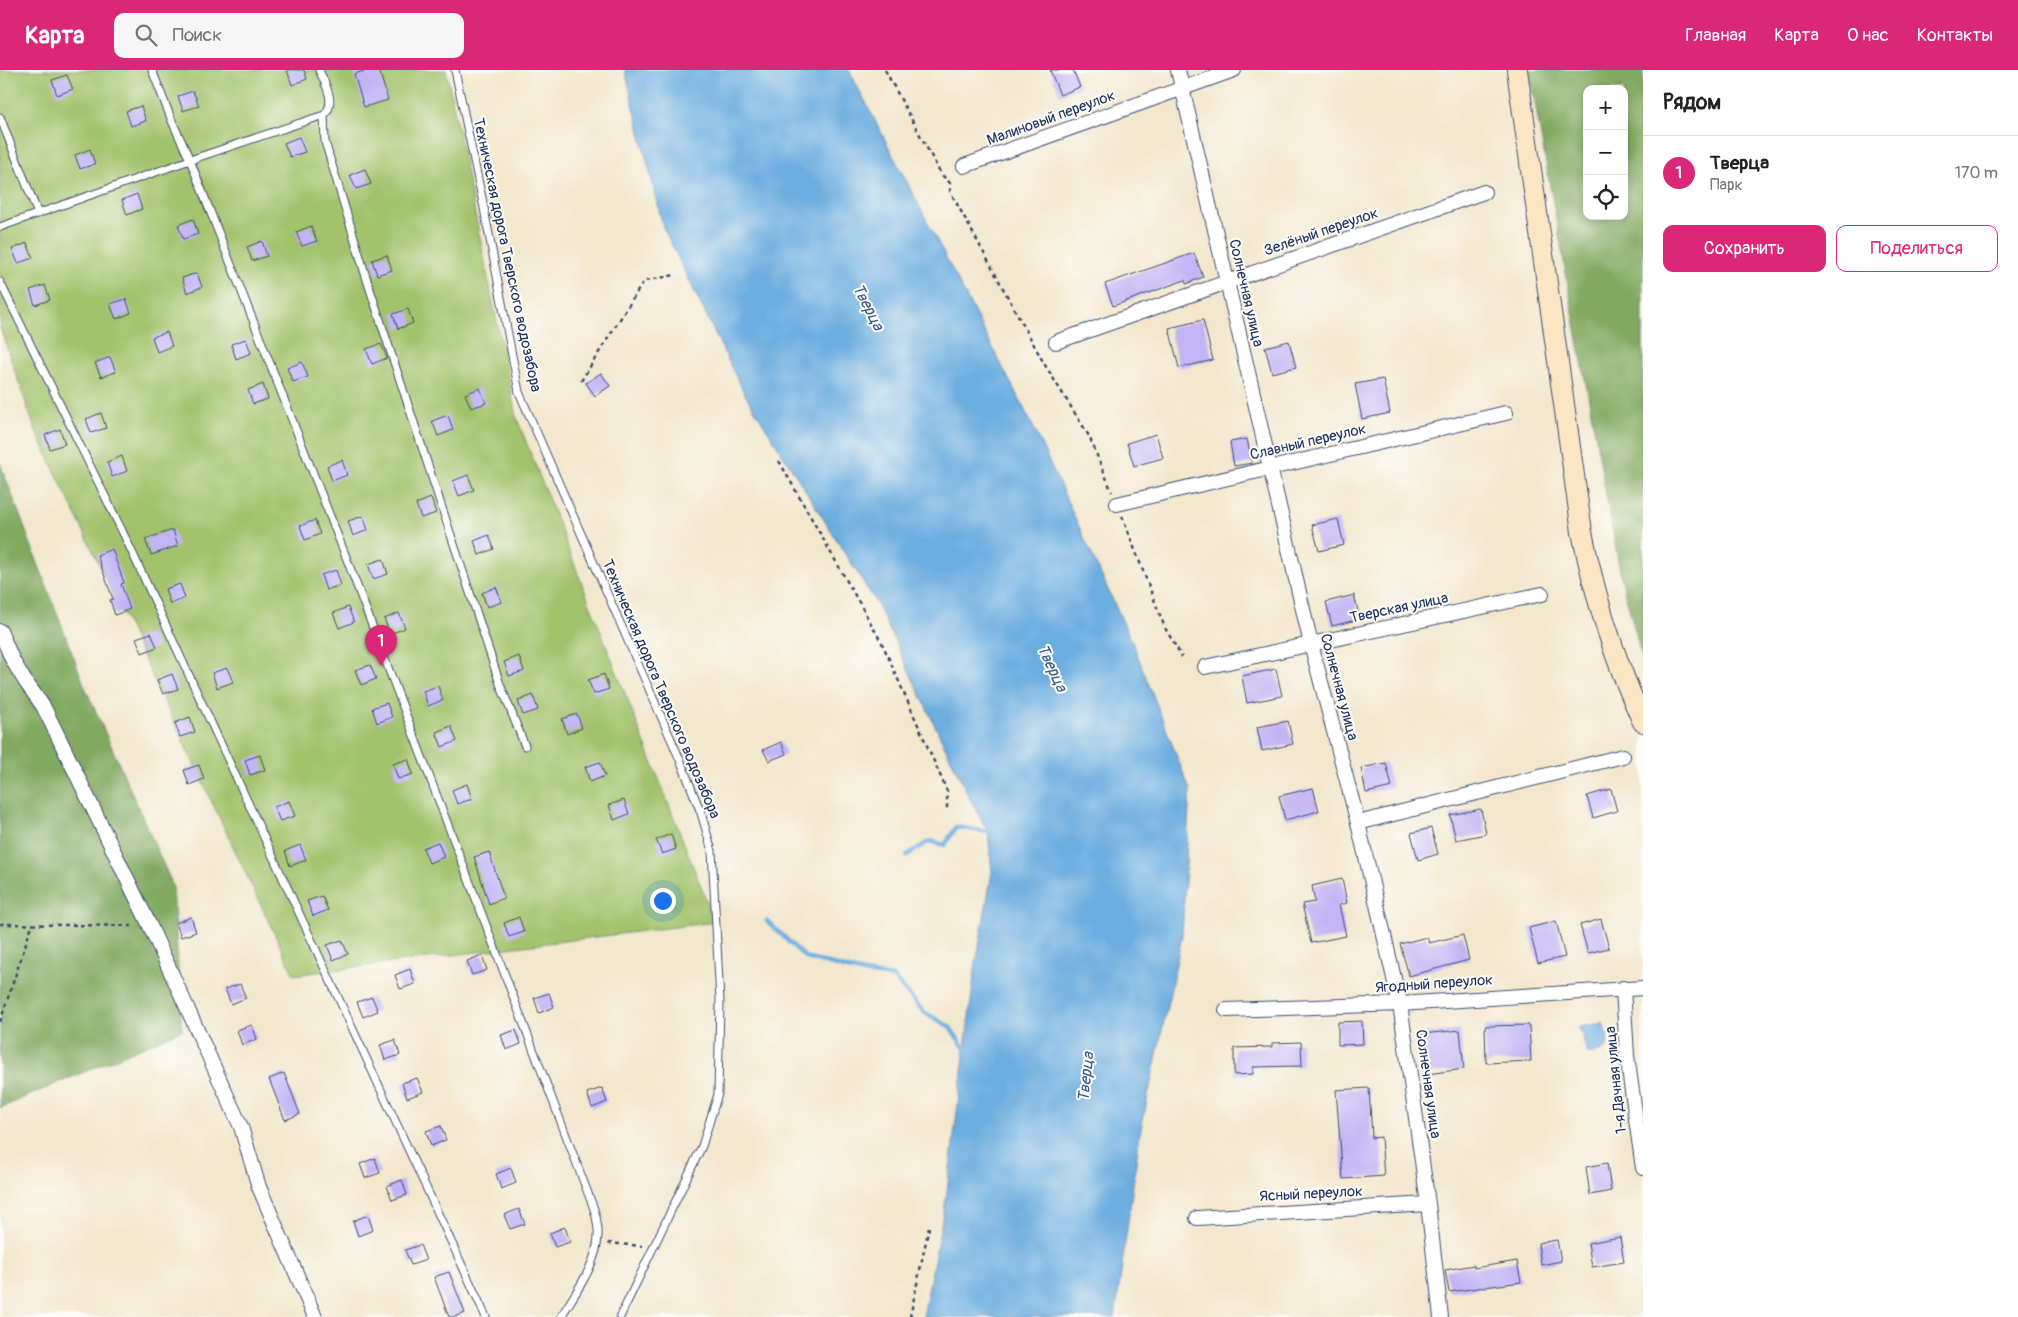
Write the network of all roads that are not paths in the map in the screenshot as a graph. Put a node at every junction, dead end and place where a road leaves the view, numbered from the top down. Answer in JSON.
{"nodes":[{"id":1,"x":152,"y":70,"type":"edge"},
{"id":2,"x":319,"y":70,"type":"edge"},
{"id":3,"x":455,"y":70,"type":"edge"},
{"id":4,"x":1178,"y":70,"type":"edge"},
{"id":5,"x":1234,"y":70,"type":"edge"},
{"id":6,"x":1517,"y":70,"type":"edge"},
{"id":7,"x":1182,"y":88,"type":"junction"},
{"id":8,"x":324,"y":115,"type":"junction"},
{"id":9,"x":0,"y":117,"type":"edge"},
{"id":10,"x":190,"y":160,"type":"junction"},
{"id":11,"x":964,"y":166,"type":"dead end"},
{"id":12,"x":1484,"y":192,"type":"dead end"},
{"id":13,"x":38,"y":214,"type":"junction"},
{"id":14,"x":0,"y":227,"type":"edge"},
{"id":15,"x":0,"y":282,"type":"edge"},
{"id":16,"x":1227,"y":282,"type":"junction"},
{"id":17,"x":1056,"y":342,"type":"dead end"},
{"id":18,"x":1506,"y":413,"type":"dead end"},
{"id":19,"x":1270,"y":468,"type":"junction"},
{"id":20,"x":1117,"y":504,"type":"road end"},
{"id":21,"x":1542,"y":594,"type":"dead end"},
{"id":22,"x":0,"y":631,"type":"edge"},
{"id":23,"x":1311,"y":644,"type":"junction"},
{"id":24,"x":1205,"y":667,"type":"dead end"},
{"id":25,"x":1643,"y":722,"type":"edge"},
{"id":26,"x":525,"y":746,"type":"dead end"},
{"id":27,"x":1623,"y":756,"type":"dead end"},
{"id":28,"x":1358,"y":823,"type":"junction"},
{"id":29,"x":1623,"y":988,"type":"junction"},
{"id":30,"x":1643,"y":988,"type":"edge"},
{"id":31,"x":1400,"y":1004,"type":"junction"},
{"id":32,"x":1226,"y":1010,"type":"dead end"},
{"id":33,"x":1643,"y":1168,"type":"edge"},
{"id":34,"x":1428,"y":1204,"type":"junction"},
{"id":35,"x":1197,"y":1218,"type":"dead end"},
{"id":36,"x":315,"y":1317,"type":"edge"},
{"id":37,"x":486,"y":1317,"type":"edge"},
{"id":38,"x":561,"y":1317,"type":"edge"},
{"id":39,"x":620,"y":1317,"type":"edge"},
{"id":40,"x":1441,"y":1317,"type":"edge"}],
"edges":[{"from":1,"to":10,"type":"lane"},
{"from":2,"to":8,"type":"lane"},
{"from":3,"to":39,"type":"lane","name":"Техническая дорога Тверского водозабора"},
{"from":4,"to":7,"type":"street","name":"Солнечная улица"},
{"from":5,"to":7,"type":"street","name":"Малиновый переулок"},
{"from":6,"to":25,"type":"main road"},
{"from":7,"to":11,"type":"street","name":"Малиновый переулок"},
{"from":7,"to":16,"type":"street","name":"Солнечная улица"},
{"from":8,"to":10,"type":"lane"},
{"from":8,"to":26,"type":"lane"},
{"from":9,"to":13,"type":"lane"},
{"from":10,"to":13,"type":"lane"},
{"from":10,"to":38,"type":"lane"},
{"from":12,"to":16,"type":"street","name":"Зелёный переулок"},
{"from":13,"to":14,"type":"lane"},
{"from":15,"to":37,"type":"lane"},
{"from":16,"to":17,"type":"street","name":"Зелёный переулок"},
{"from":16,"to":19,"type":"street","name":"Солнечная улица"},
{"from":18,"to":19,"type":"street","name":"Славный переулок"},
{"from":19,"to":20,"type":"street","name":"Славный переулок"},
{"from":19,"to":23,"type":"street","name":"Солнечная улица"},
{"from":21,"to":23,"type":"street","name":"Тверская улица"},
{"from":22,"to":36,"type":"street"},
{"from":23,"to":24,"type":"street","name":"Тверская улица"},
{"from":23,"to":28,"type":"street","name":"Солнечная улица"},
{"from":27,"to":28,"type":"street"},
{"from":28,"to":31,"type":"street","name":"Солнечная улица"},
{"from":29,"to":30,"type":"street","name":"Ягодный переулок"},
{"from":29,"to":31,"type":"street","name":"Ягодный переулок"},
{"from":29,"to":33,"type":"street","name":"1-я Дачная улица"},
{"from":31,"to":32,"type":"street","name":"Ягодный переулок"},
{"from":31,"to":34,"type":"street","name":"Солнечная улица"},
{"from":34,"to":35,"type":"street","name":"Ясный переулок"},
{"from":34,"to":40,"type":"street","name":"Солнечная улица"}]}
